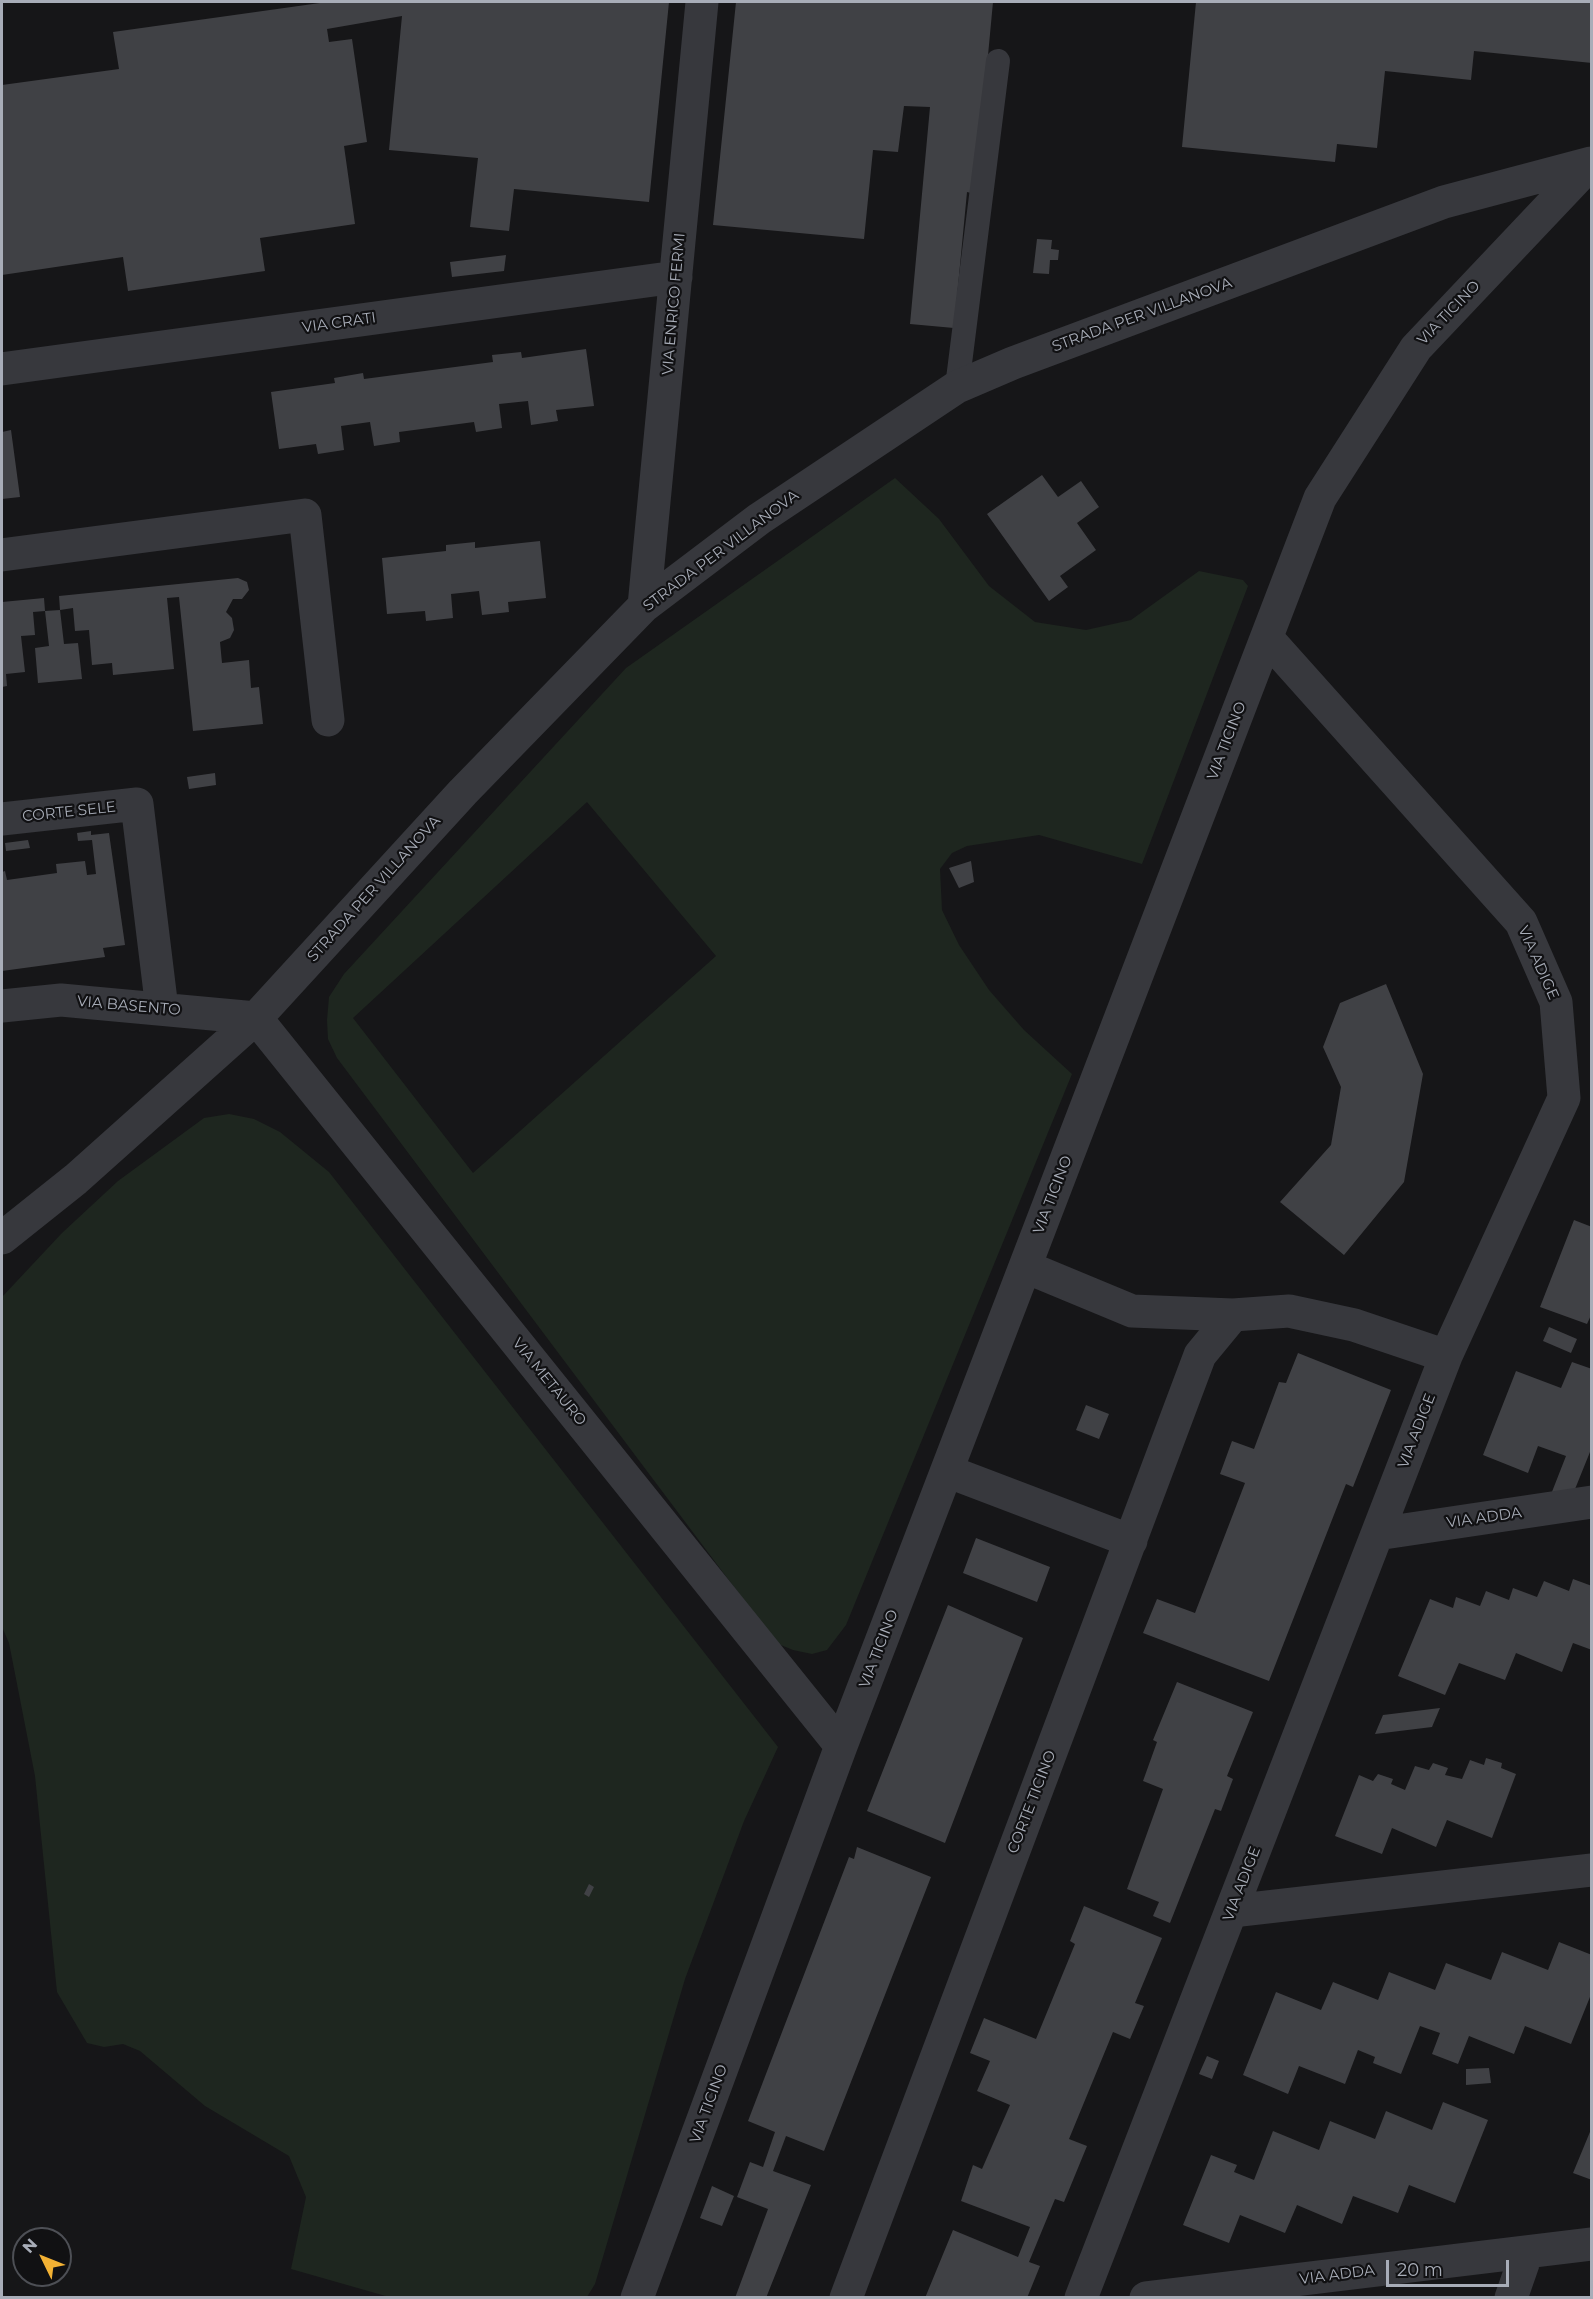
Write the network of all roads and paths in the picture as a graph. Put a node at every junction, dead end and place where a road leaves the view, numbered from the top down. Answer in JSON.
{"nodes":[{"id":1,"x":702,"y":2,"type":"edge"},
{"id":2,"x":998,"y":62,"type":"dead end"},
{"id":3,"x":1591,"y":163,"type":"edge"},
{"id":4,"x":676,"y":277,"type":"junction"},
{"id":5,"x":2,"y":369,"type":"edge"},
{"id":6,"x":957,"y":387,"type":"junction"},
{"id":7,"x":2,"y":555,"type":"edge"},
{"id":8,"x":644,"y":606,"type":"junction"},
{"id":9,"x":1267,"y":638,"type":"junction"},
{"id":10,"x":328,"y":720,"type":"dead end"},
{"id":11,"x":2,"y":819,"type":"edge"},
{"id":12,"x":2,"y":1006,"type":"edge"},
{"id":13,"x":162,"y":1009,"type":"junction"},
{"id":14,"x":256,"y":1018,"type":"junction"},
{"id":15,"x":1578,"y":1100,"type":"edge"},
{"id":16,"x":2,"y":1238,"type":"edge"},
{"id":17,"x":1026,"y":1267,"type":"junction"},
{"id":18,"x":1233,"y":1316,"type":"junction"},
{"id":19,"x":1446,"y":1356,"type":"junction"},
{"id":20,"x":947,"y":1471,"type":"junction"},
{"id":21,"x":1592,"y":1502,"type":"edge"},
{"id":22,"x":1377,"y":1534,"type":"junction"},
{"id":23,"x":1131,"y":1541,"type":"junction"},
{"id":24,"x":842,"y":1746,"type":"junction"},
{"id":25,"x":1592,"y":1870,"type":"edge"},
{"id":26,"x":1232,"y":1911,"type":"junction"},
{"id":27,"x":1592,"y":2244,"type":"edge"},
{"id":28,"x":1527,"y":2252,"type":"junction"},
{"id":29,"x":637,"y":2298,"type":"edge"},
{"id":30,"x":846,"y":2298,"type":"edge"},
{"id":31,"x":1081,"y":2298,"type":"edge"},
{"id":32,"x":1146,"y":2298,"type":"edge"},
{"id":33,"x":1511,"y":2298,"type":"edge"}],
"edges":[{"from":1,"to":4,"type":"street","name":"VIA ENRICO FERMI"},
{"from":2,"to":6,"type":"lane"},
{"from":3,"to":6,"type":"street","name":"STRADA PER VILLANOVA"},
{"from":3,"to":9,"type":"street","name":"VIA TICINO"},
{"from":4,"to":5,"type":"street","name":"VIA CRATI"},
{"from":4,"to":8,"type":"street","name":"VIA ENRICO FERMI"},
{"from":6,"to":8,"type":"street","name":"STRADA PER VILLANOVA"},
{"from":7,"to":10,"type":"street"},
{"from":8,"to":14,"type":"street","name":"STRADA PER VILLANOVA"},
{"from":9,"to":15,"type":"street","name":"VIA ADIGE"},
{"from":9,"to":17,"type":"street","name":"VIA TICINO"},
{"from":11,"to":13,"type":"street","name":"CORTE SELE"},
{"from":12,"to":13,"type":"street","name":"VIA BASENTO"},
{"from":13,"to":14,"type":"street","name":"VIA BASENTO"},
{"from":14,"to":16,"type":"street","name":"STRADA PER VILLANOVA"},
{"from":14,"to":24,"type":"street","name":"VIA METAURO"},
{"from":15,"to":19,"type":"street","name":"VIA ADIGE"},
{"from":17,"to":18,"type":"street"},
{"from":17,"to":20,"type":"street","name":"VIA TICINO"},
{"from":18,"to":19,"type":"street"},
{"from":18,"to":23,"type":"street","name":"CORTE TICINO"},
{"from":19,"to":22,"type":"street","name":"VIA ADIGE"},
{"from":20,"to":23,"type":"street"},
{"from":20,"to":24,"type":"street","name":"VIA TICINO"},
{"from":21,"to":22,"type":"street","name":"VIA ADDA"},
{"from":22,"to":26,"type":"street","name":"VIA ADIGE"},
{"from":23,"to":30,"type":"street","name":"CORTE TICINO"},
{"from":24,"to":29,"type":"street","name":"VIA TICINO"},
{"from":25,"to":26,"type":"street"},
{"from":26,"to":31,"type":"street","name":"VIA ADIGE"},
{"from":27,"to":28,"type":"street","name":"VIA ADDA"},
{"from":28,"to":32,"type":"street","name":"VIA ADDA"},
{"from":28,"to":33,"type":"street"}]}
